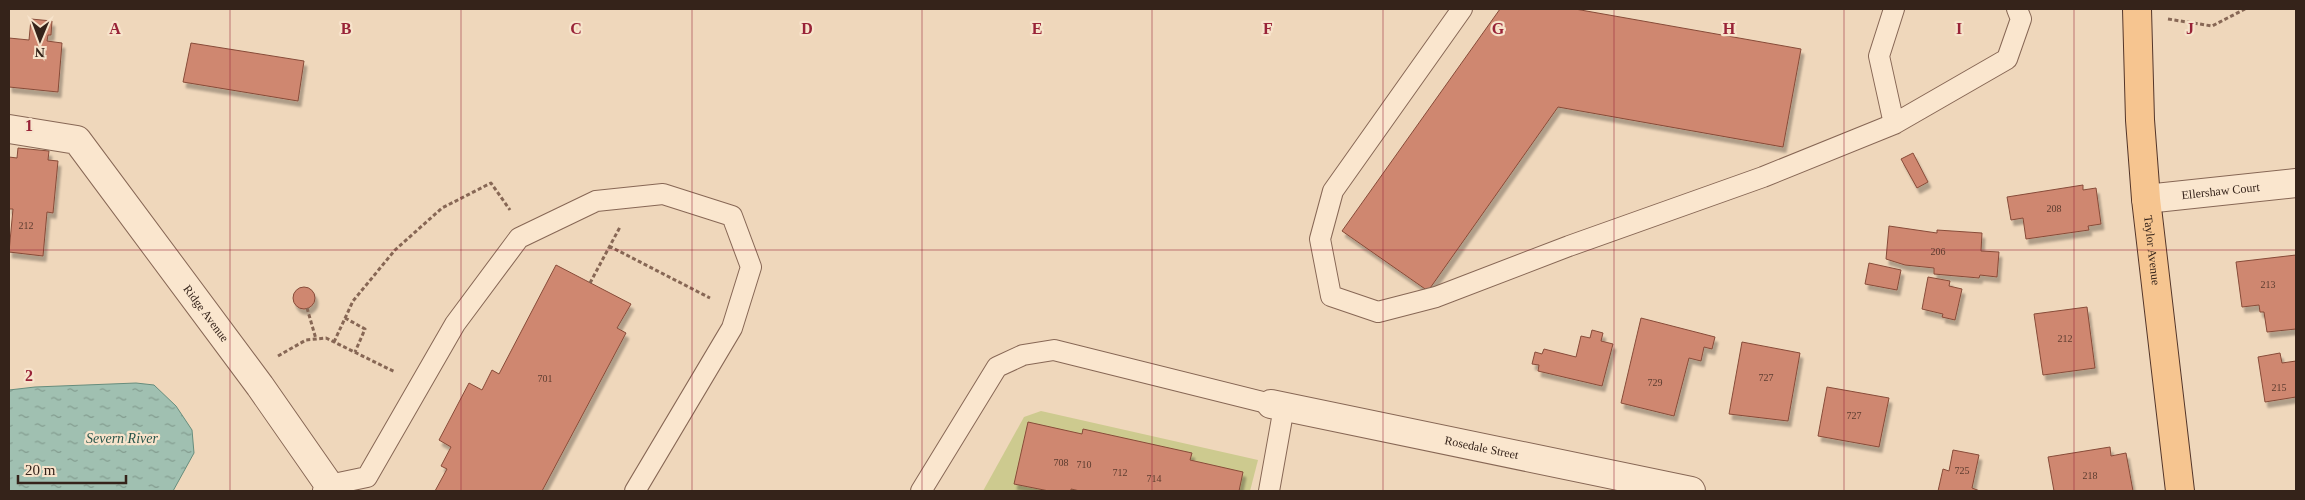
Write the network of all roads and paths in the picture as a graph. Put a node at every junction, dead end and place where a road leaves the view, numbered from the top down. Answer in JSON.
{"nodes":[{"id":1,"x":1462,"y":9,"type":"edge"},
{"id":2,"x":1894,"y":9,"type":"edge"},
{"id":3,"x":2017,"y":9,"type":"edge"},
{"id":4,"x":2245,"y":9,"type":"edge"},
{"id":5,"x":2137,"y":12,"type":"edge"},
{"id":6,"x":1894,"y":124,"type":"junction"},
{"id":7,"x":9,"y":130,"type":"edge"},
{"id":8,"x":2296,"y":183,"type":"edge"},
{"id":9,"x":2146,"y":199,"type":"junction"},
{"id":10,"x":512,"y":212,"type":"dead end"},
{"id":11,"x":621,"y":225,"type":"dead end"},
{"id":12,"x":609,"y":246,"type":"junction"},
{"id":13,"x":590,"y":282,"type":"dead end"},
{"id":14,"x":710,"y":298,"type":"dead end"},
{"id":15,"x":307,"y":308,"type":"dead end"},
{"id":16,"x":345,"y":318,"type":"junction"},
{"id":17,"x":316,"y":339,"type":"junction"},
{"id":18,"x":334,"y":342,"type":"junction"},
{"id":19,"x":355,"y":352,"type":"junction"},
{"id":20,"x":277,"y":356,"type":"dead end"},
{"id":21,"x":400,"y":374,"type":"dead end"},
{"id":22,"x":1278,"y":406,"type":"junction"},
{"id":23,"x":328,"y":488,"type":"edge"},
{"id":24,"x":635,"y":491,"type":"edge"},
{"id":25,"x":921,"y":491,"type":"edge"},
{"id":26,"x":1269,"y":491,"type":"edge"},
{"id":27,"x":1691,"y":491,"type":"edge"},
{"id":28,"x":2180,"y":491,"type":"edge"}],
"edges":[{"from":1,"to":6,"type":"lane"},
{"from":2,"to":6,"type":"lane"},
{"from":3,"to":6,"type":"lane"},
{"from":4,"to":5,"type":"path"},
{"from":5,"to":9,"type":"main road","name":"Taylor Avenue"},
{"from":7,"to":23,"type":"street","name":"Ridge Avenue"},
{"from":8,"to":9,"type":"street","name":"Ellershaw Court"},
{"from":9,"to":28,"type":"main road","name":"Taylor Avenue"},
{"from":10,"to":16,"type":"path"},
{"from":11,"to":12,"type":"path"},
{"from":12,"to":13,"type":"path"},
{"from":12,"to":14,"type":"path"},
{"from":15,"to":17,"type":"path"},
{"from":16,"to":18,"type":"path"},
{"from":16,"to":19,"type":"path"},
{"from":17,"to":18,"type":"path"},
{"from":17,"to":20,"type":"path"},
{"from":18,"to":19,"type":"path"},
{"from":19,"to":21,"type":"path"},
{"from":22,"to":25,"type":"lane"},
{"from":22,"to":26,"type":"lane"},
{"from":22,"to":27,"type":"street","name":"Rosedale Street"},
{"from":23,"to":24,"type":"lane"}]}
